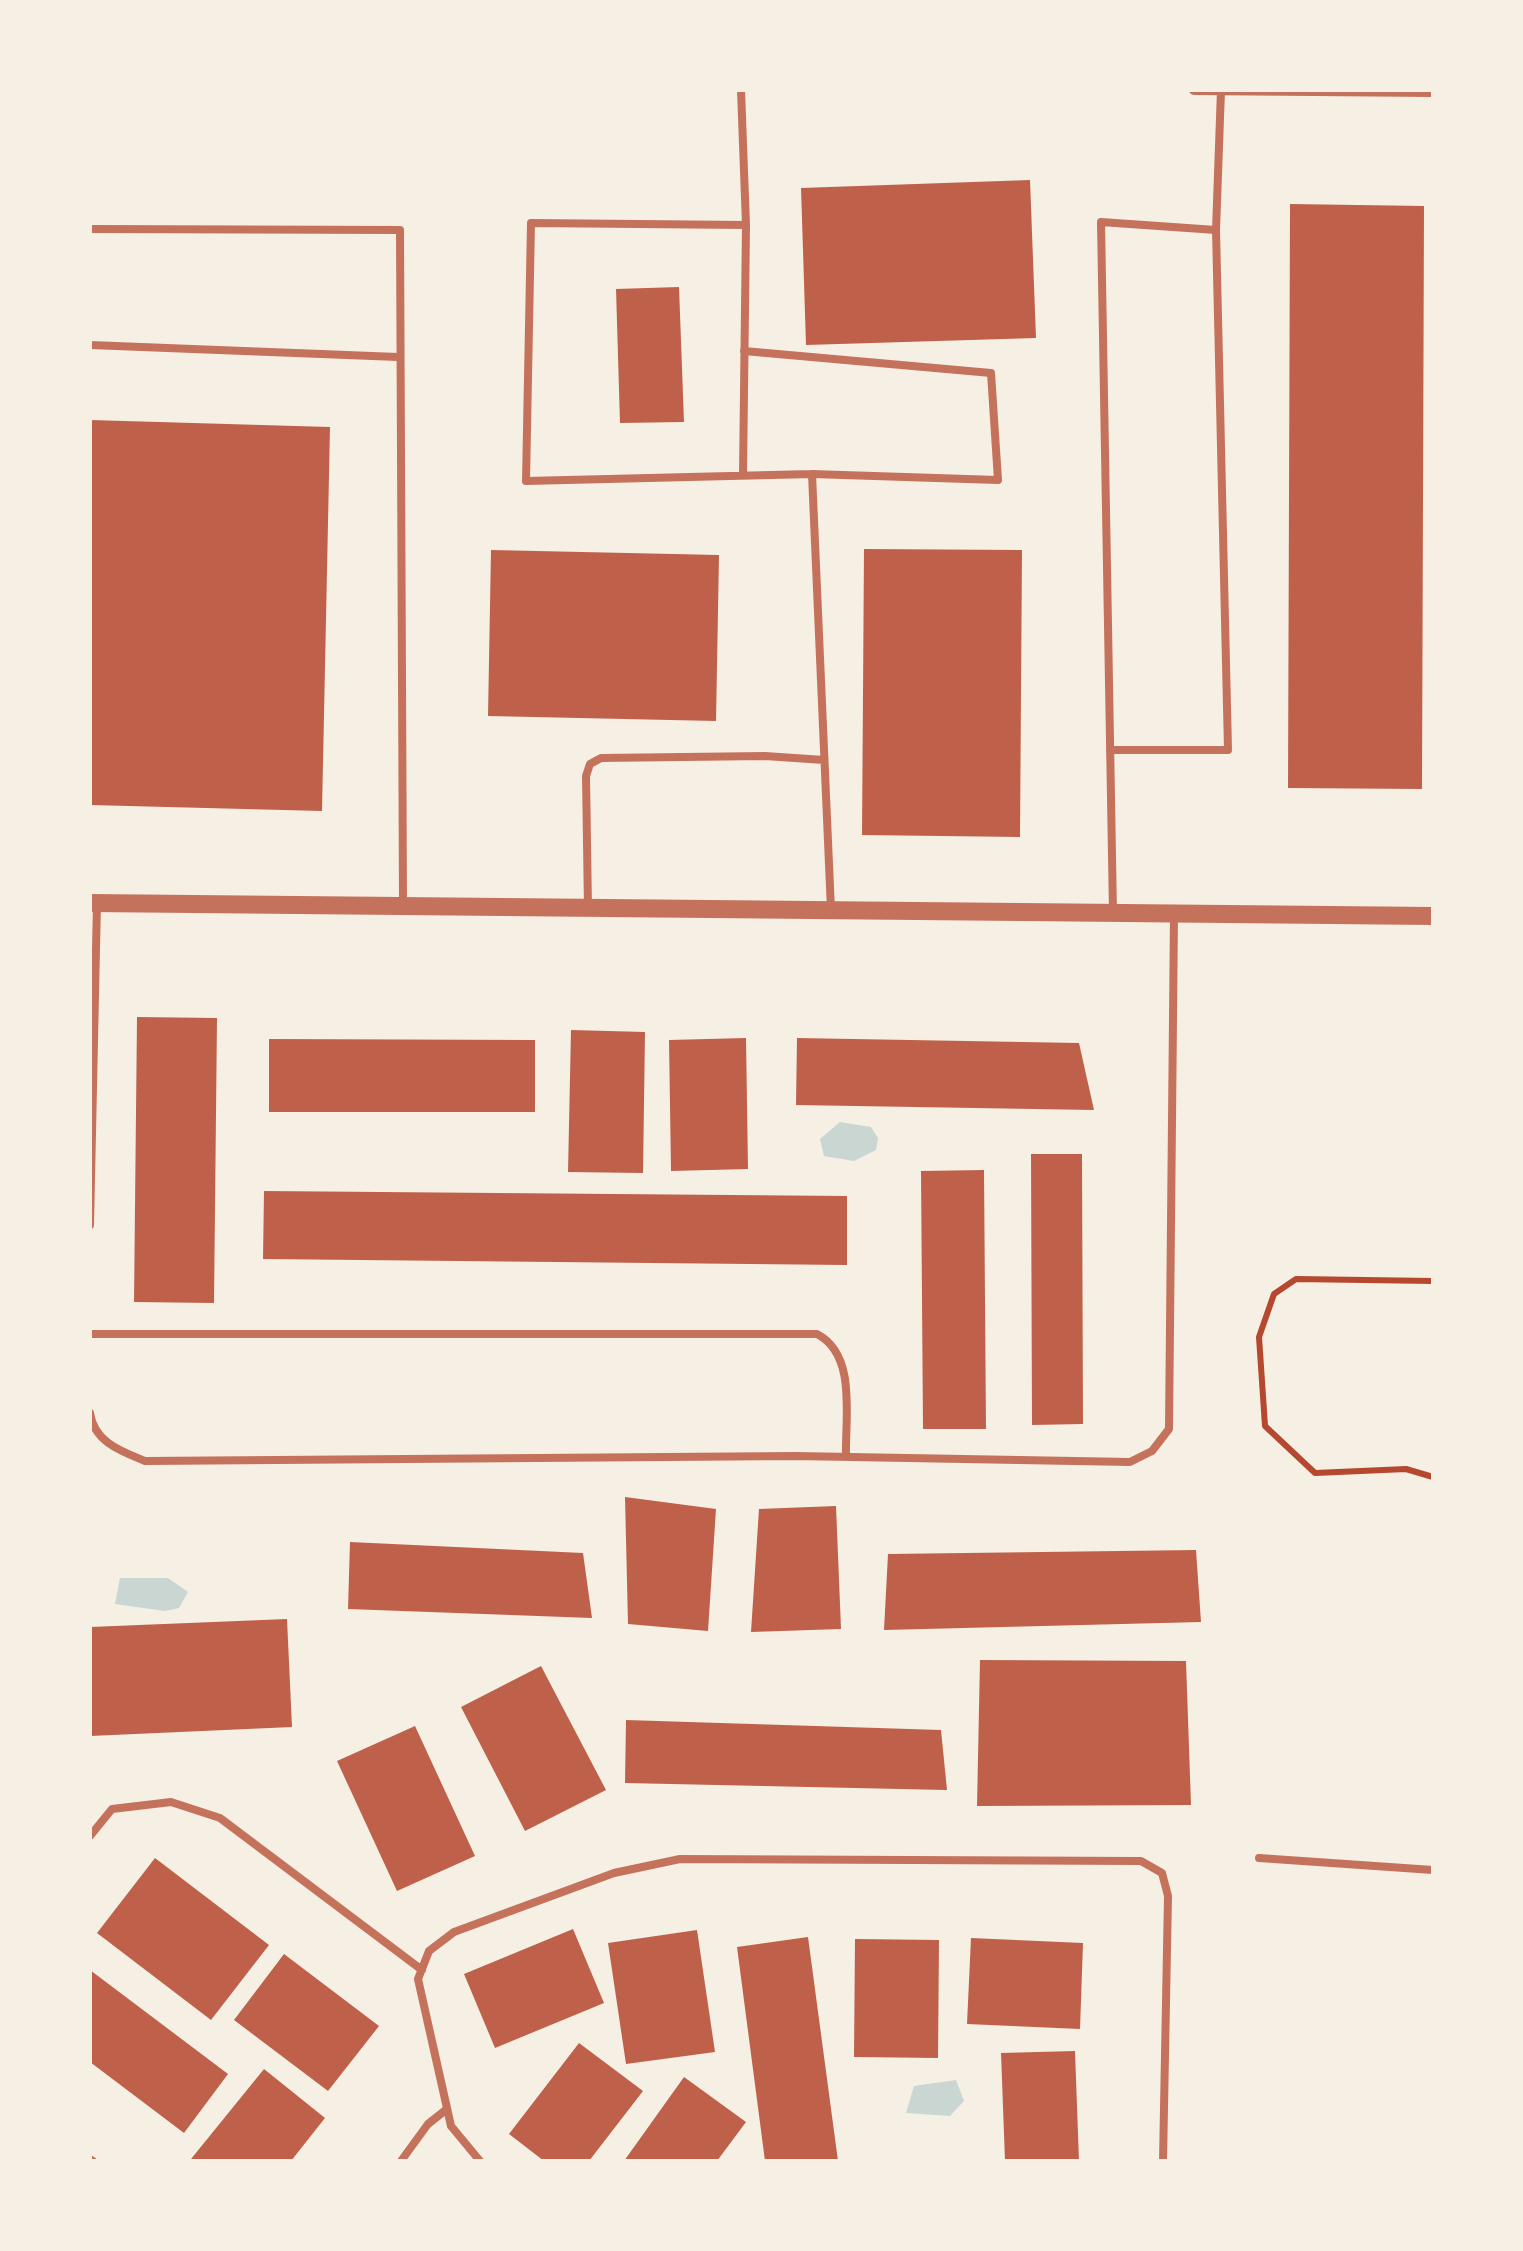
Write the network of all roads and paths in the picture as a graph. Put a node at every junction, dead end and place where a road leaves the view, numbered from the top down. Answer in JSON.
{"nodes":[{"id":1,"x":742,"y":90,"type":"edge"},
{"id":2,"x":1194,"y":90,"type":"edge"},
{"id":3,"x":1221,"y":90,"type":"edge"},
{"id":4,"x":1433,"y":92,"type":"edge"},
{"id":5,"x":746,"y":224,"type":"junction"},
{"id":6,"x":90,"y":230,"type":"edge"},
{"id":7,"x":1216,"y":230,"type":"junction"},
{"id":8,"x":90,"y":345,"type":"edge"},
{"id":9,"x":744,"y":351,"type":"junction"},
{"id":10,"x":398,"y":358,"type":"junction"},
{"id":11,"x":812,"y":474,"type":"junction"},
{"id":12,"x":743,"y":475,"type":"junction"},
{"id":13,"x":1110,"y":750,"type":"junction"},
{"id":14,"x":824,"y":760,"type":"junction"},
{"id":15,"x":93,"y":903,"type":"edge"},
{"id":16,"x":403,"y":908,"type":"junction"},
{"id":17,"x":588,"y":909,"type":"junction"},
{"id":18,"x":830,"y":910,"type":"junction"},
{"id":19,"x":1113,"y":913,"type":"junction"},
{"id":20,"x":1174,"y":913,"type":"junction"},
{"id":21,"x":1433,"y":916,"type":"edge"},
{"id":22,"x":90,"y":1225,"type":"edge"},
{"id":23,"x":1433,"y":1281,"type":"edge"},
{"id":24,"x":90,"y":1334,"type":"edge"},
{"id":25,"x":90,"y":1413,"type":"edge"},
{"id":26,"x":846,"y":1457,"type":"junction"},
{"id":27,"x":1433,"y":1477,"type":"edge"},
{"id":28,"x":90,"y":1836,"type":"edge"},
{"id":29,"x":1258,"y":1858,"type":"dead end"},
{"id":30,"x":1433,"y":1870,"type":"edge"},
{"id":31,"x":422,"y":1970,"type":"junction"},
{"id":32,"x":448,"y":2108,"type":"junction"},
{"id":33,"x":401,"y":2161,"type":"edge"},
{"id":34,"x":480,"y":2161,"type":"edge"},
{"id":35,"x":1162,"y":2161,"type":"edge"}],
"edges":[{"from":1,"to":5,"type":"lane"},
{"from":2,"to":3,"type":"street"},
{"from":3,"to":4,"type":"street"},
{"from":3,"to":7,"type":"lane"},
{"from":5,"to":9,"type":"lane"},
{"from":5,"to":12,"type":"lane"},
{"from":6,"to":10,"type":"lane"},
{"from":7,"to":13,"type":"lane"},
{"from":7,"to":13,"type":"lane"},
{"from":8,"to":10,"type":"lane"},
{"from":9,"to":11,"type":"lane"},
{"from":9,"to":12,"type":"lane"},
{"from":10,"to":16,"type":"lane"},
{"from":11,"to":12,"type":"lane"},
{"from":11,"to":14,"type":"lane"},
{"from":13,"to":19,"type":"lane"},
{"from":14,"to":17,"type":"lane"},
{"from":14,"to":18,"type":"lane"},
{"from":15,"to":16,"type":"street"},
{"from":15,"to":22,"type":"lane"},
{"from":16,"to":17,"type":"street"},
{"from":17,"to":18,"type":"street"},
{"from":18,"to":19,"type":"street"},
{"from":19,"to":20,"type":"street"},
{"from":20,"to":21,"type":"street"},
{"from":20,"to":26,"type":"lane"},
{"from":23,"to":27,"type":"path"},
{"from":24,"to":26,"type":"lane"},
{"from":25,"to":26,"type":"lane"},
{"from":28,"to":31,"type":"lane"},
{"from":29,"to":30,"type":"lane"},
{"from":31,"to":32,"type":"lane"},
{"from":31,"to":35,"type":"lane"},
{"from":32,"to":33,"type":"lane"},
{"from":32,"to":34,"type":"lane"}]}
